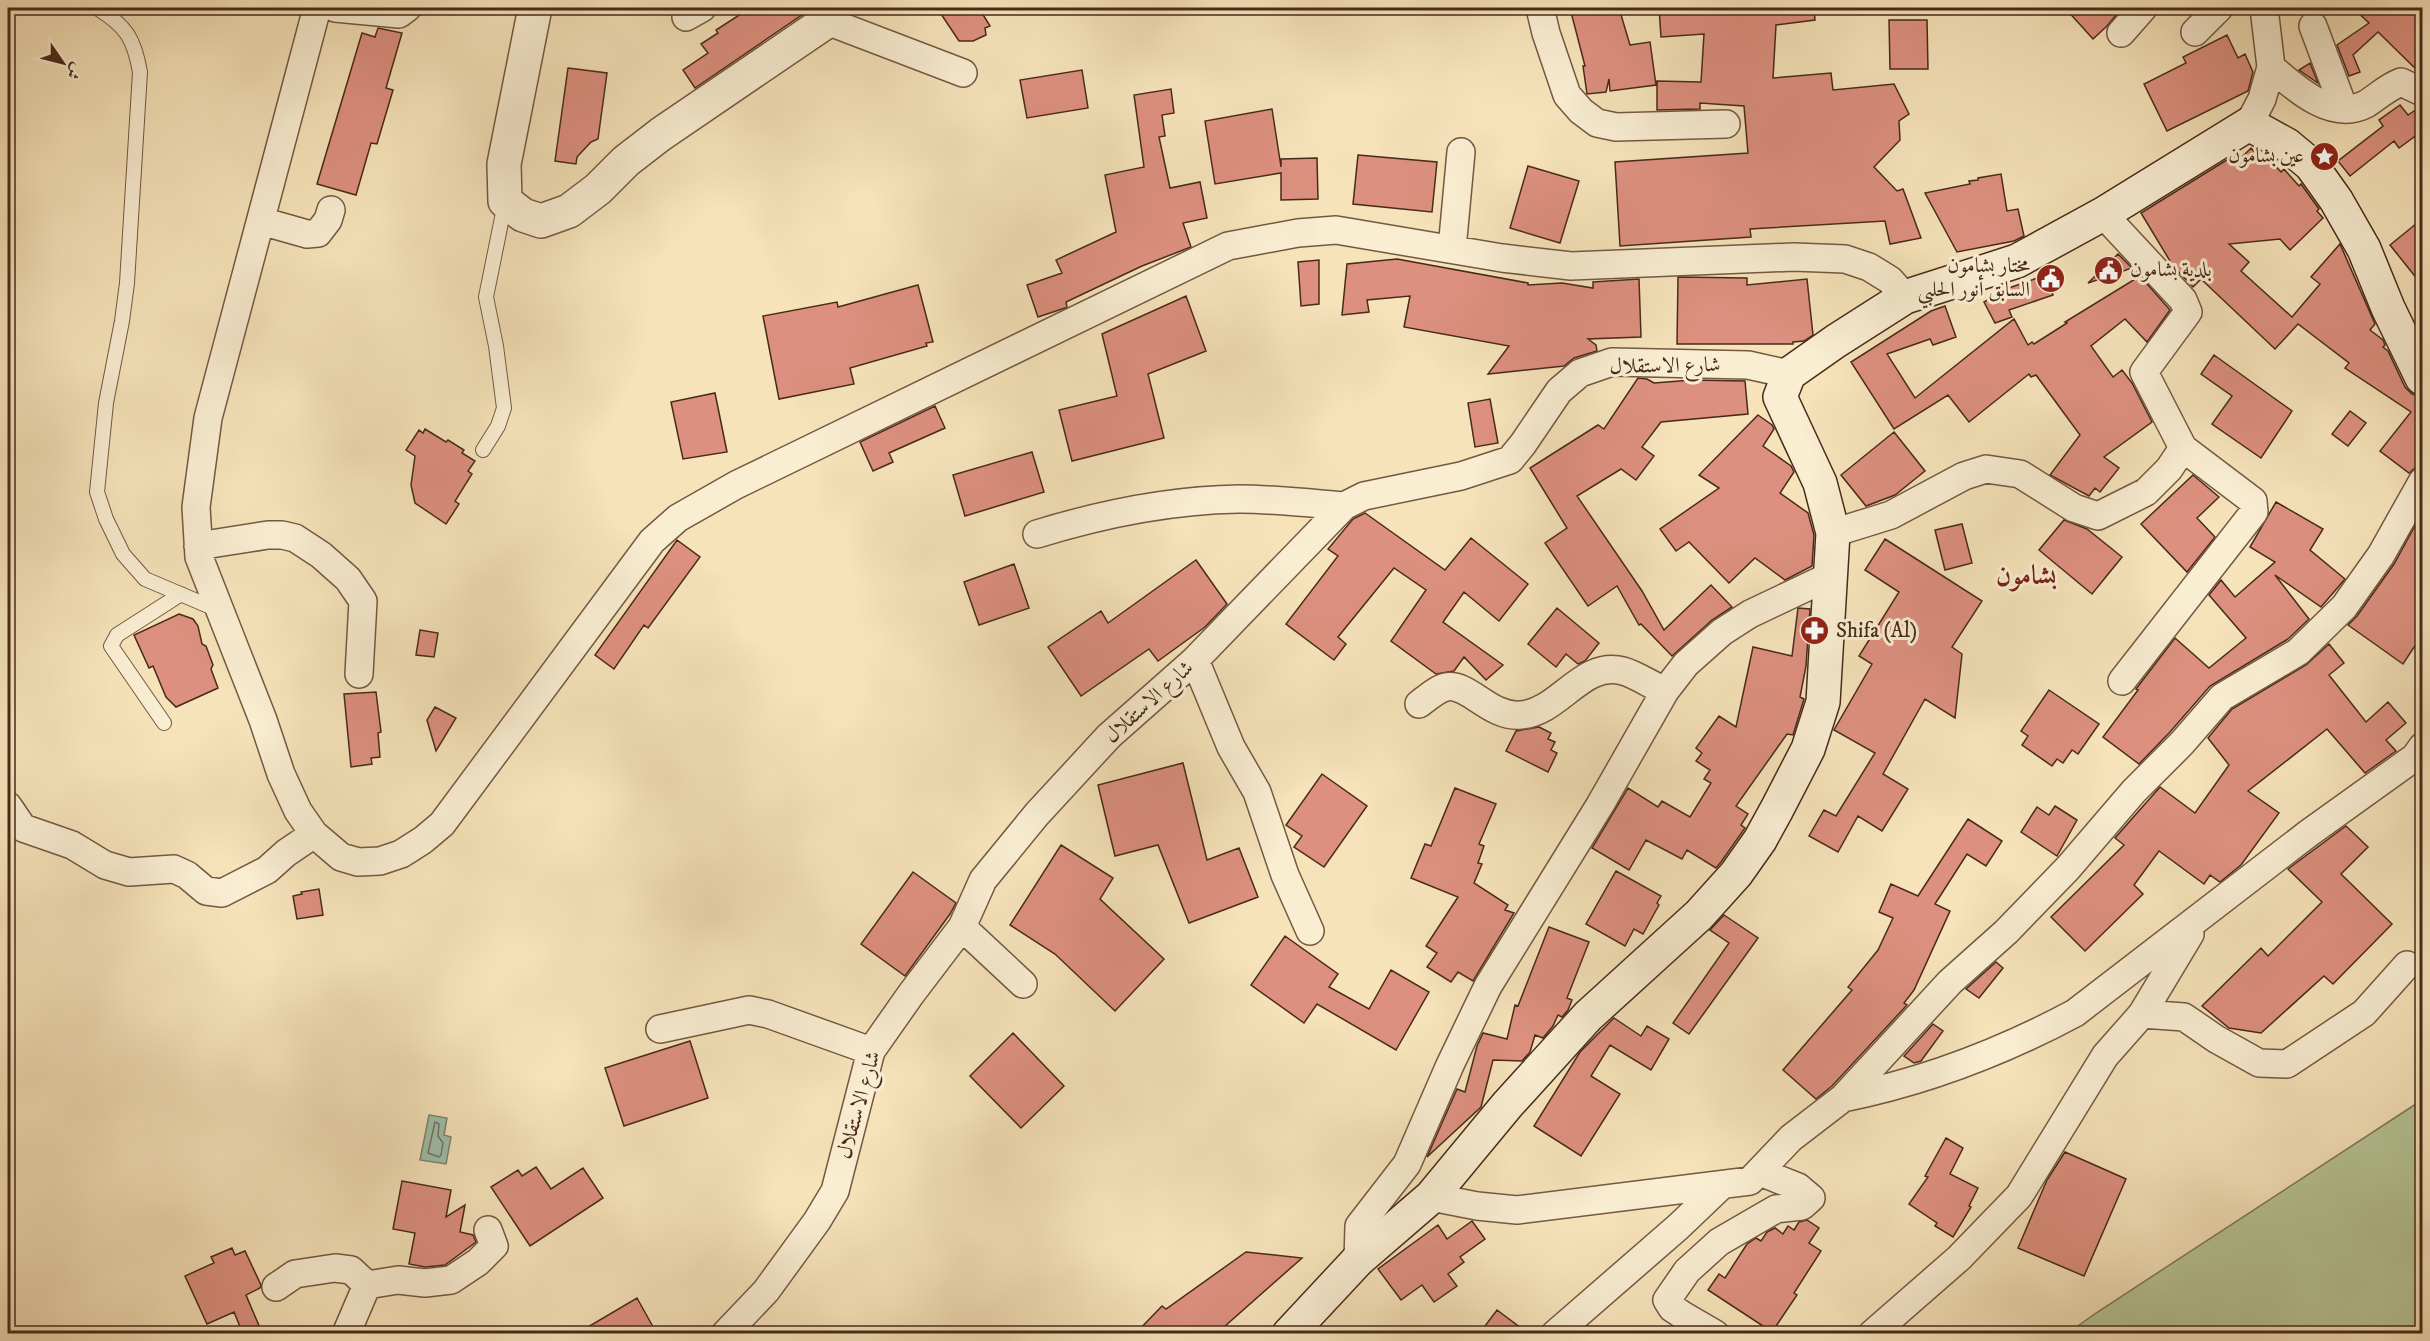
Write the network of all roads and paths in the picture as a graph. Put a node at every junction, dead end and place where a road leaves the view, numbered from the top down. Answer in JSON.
{"nodes":[{"id":1,"x":97,"y":8,"type":"edge"},
{"id":2,"x":316,"y":8,"type":"edge"},
{"id":3,"x":334,"y":8,"type":"edge"},
{"id":4,"x":406,"y":8,"type":"edge"},
{"id":5,"x":535,"y":8,"type":"edge"},
{"id":6,"x":1540,"y":8,"type":"edge"},
{"id":7,"x":2144,"y":8,"type":"edge"},
{"id":8,"x":2219,"y":8,"type":"edge"},
{"id":9,"x":2262,"y":8,"type":"edge"},
{"id":10,"x":830,"y":14,"type":"edge"},
{"id":11,"x":2313,"y":26,"type":"dead end"},
{"id":12,"x":2195,"y":32,"type":"dead end"},
{"id":13,"x":2121,"y":33,"type":"dead end"},
{"id":14,"x":2271,"y":67,"type":"junction"},
{"id":15,"x":963,"y":73,"type":"dead end"},
{"id":16,"x":2422,"y":92,"type":"edge"},
{"id":17,"x":2344,"y":109,"type":"junction"},
{"id":18,"x":1726,"y":124,"type":"dead end"},
{"id":19,"x":2249,"y":124,"type":"junction"},
{"id":20,"x":1461,"y":152,"type":"dead end"},
{"id":21,"x":506,"y":201,"type":"junction"},
{"id":22,"x":331,"y":210,"type":"dead end"},
{"id":23,"x":2103,"y":214,"type":"junction"},
{"id":24,"x":261,"y":221,"type":"junction"},
{"id":25,"x":1452,"y":249,"type":"junction"},
{"id":26,"x":1905,"y":297,"type":"junction"},
{"id":27,"x":1789,"y":374,"type":"junction"},
{"id":28,"x":2422,"y":378,"type":"edge"},
{"id":29,"x":2183,"y":448,"type":"junction"},
{"id":30,"x":483,"y":450,"type":"dead end"},
{"id":31,"x":2422,"y":482,"type":"edge"},
{"id":32,"x":1344,"y":506,"type":"junction"},
{"id":33,"x":1833,"y":533,"type":"junction"},
{"id":34,"x":1037,"y":534,"type":"dead end"},
{"id":35,"x":198,"y":546,"type":"junction"},
{"id":36,"x":1830,"y":576,"type":"junction"},
{"id":37,"x":181,"y":594,"type":"junction"},
{"id":38,"x":220,"y":611,"type":"junction"},
{"id":39,"x":1195,"y":660,"type":"junction"},
{"id":40,"x":359,"y":674,"type":"dead end"},
{"id":41,"x":2122,"y":681,"type":"dead end"},
{"id":42,"x":1665,"y":691,"type":"junction"},
{"id":43,"x":1419,"y":704,"type":"dead end"},
{"id":44,"x":164,"y":723,"type":"dead end"},
{"id":45,"x":2422,"y":747,"type":"edge"},
{"id":46,"x":8,"y":806,"type":"edge"},
{"id":47,"x":314,"y":834,"type":"junction"},
{"id":48,"x":2198,"y":920,"type":"junction"},
{"id":49,"x":962,"y":927,"type":"junction"},
{"id":50,"x":1310,"y":932,"type":"dead end"},
{"id":51,"x":2407,"y":964,"type":"dead end"},
{"id":52,"x":1023,"y":984,"type":"dead end"},
{"id":53,"x":2142,"y":1014,"type":"junction"},
{"id":54,"x":660,"y":1029,"type":"dead end"},
{"id":55,"x":871,"y":1051,"type":"junction"},
{"id":56,"x":1843,"y":1098,"type":"junction"},
{"id":57,"x":1760,"y":1172,"type":"junction"},
{"id":58,"x":1720,"y":1186,"type":"junction"},
{"id":59,"x":1431,"y":1197,"type":"junction"},
{"id":60,"x":488,"y":1230,"type":"dead end"},
{"id":61,"x":1358,"y":1260,"type":"junction"},
{"id":62,"x":367,"y":1285,"type":"junction"},
{"id":63,"x":276,"y":1287,"type":"dead end"},
{"id":64,"x":346,"y":1334,"type":"edge"},
{"id":65,"x":725,"y":1334,"type":"edge"},
{"id":66,"x":1289,"y":1334,"type":"edge"},
{"id":67,"x":1555,"y":1334,"type":"edge"},
{"id":68,"x":1715,"y":1334,"type":"edge"},
{"id":69,"x":1872,"y":1334,"type":"edge"}],
"edges":[{"from":1,"to":37,"type":"lane"},
{"from":2,"to":24,"type":"street"},
{"from":3,"to":4,"type":"street"},
{"from":5,"to":21,"type":"main road"},
{"from":6,"to":18,"type":"street"},
{"from":7,"to":13,"type":"street"},
{"from":8,"to":12,"type":"street"},
{"from":9,"to":14,"type":"street"},
{"from":10,"to":15,"type":"street"},
{"from":10,"to":21,"type":"main road"},
{"from":11,"to":17,"type":"street"},
{"from":14,"to":17,"type":"street"},
{"from":14,"to":19,"type":"street"},
{"from":16,"to":17,"type":"street"},
{"from":19,"to":23,"type":"main road"},
{"from":19,"to":28,"type":"main road"},
{"from":20,"to":25,"type":"street"},
{"from":21,"to":30,"type":"lane"},
{"from":22,"to":24,"type":"street"},
{"from":23,"to":26,"type":"main road"},
{"from":23,"to":29,"type":"street"},
{"from":24,"to":35,"type":"street"},
{"from":25,"to":26,"type":"street"},
{"from":25,"to":47,"type":"street"},
{"from":26,"to":27,"type":"main road"},
{"from":27,"to":32,"type":"street","name":"شارع الاستقلال"},
{"from":27,"to":33,"type":"main road"},
{"from":29,"to":33,"type":"street"},
{"from":29,"to":41,"type":"street"},
{"from":31,"to":56,"type":"street"},
{"from":32,"to":34,"type":"street"},
{"from":32,"to":39,"type":"street","name":"شارع الاستقلال"},
{"from":33,"to":36,"type":"main road"},
{"from":35,"to":38,"type":"street"},
{"from":35,"to":40,"type":"street"},
{"from":36,"to":42,"type":"street"},
{"from":36,"to":59,"type":"main road"},
{"from":37,"to":38,"type":"lane"},
{"from":37,"to":44,"type":"lane"},
{"from":38,"to":47,"type":"street"},
{"from":39,"to":49,"type":"street","name":"شارع الاستقلال"},
{"from":39,"to":50,"type":"street"},
{"from":42,"to":43,"type":"street"},
{"from":42,"to":61,"type":"street"},
{"from":45,"to":48,"type":"street"},
{"from":46,"to":47,"type":"street"},
{"from":48,"to":53,"type":"street"},
{"from":48,"to":56,"type":"street"},
{"from":49,"to":52,"type":"street"},
{"from":49,"to":55,"type":"street","name":"شارع الاستقلال"},
{"from":51,"to":53,"type":"street"},
{"from":53,"to":69,"type":"street"},
{"from":54,"to":55,"type":"street"},
{"from":55,"to":65,"type":"street","name":"شارع الاستقلال"},
{"from":56,"to":57,"type":"street"},
{"from":57,"to":58,"type":"street"},
{"from":57,"to":68,"type":"street"},
{"from":58,"to":59,"type":"street"},
{"from":58,"to":67,"type":"street"},
{"from":59,"to":61,"type":"main road"},
{"from":60,"to":62,"type":"street"},
{"from":61,"to":66,"type":"main road"},
{"from":62,"to":63,"type":"street"},
{"from":62,"to":64,"type":"street"}]}
